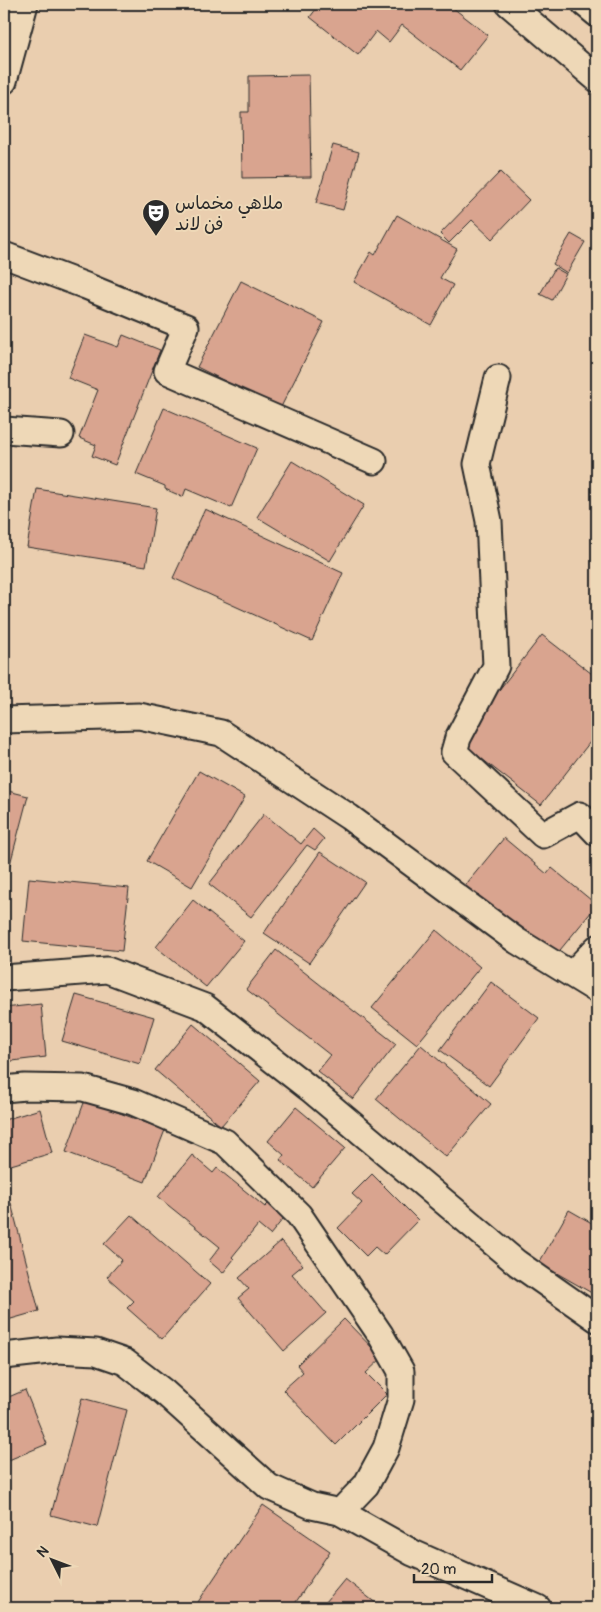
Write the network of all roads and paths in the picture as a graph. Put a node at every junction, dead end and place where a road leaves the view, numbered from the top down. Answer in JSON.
{"nodes":[{"id":1,"x":26,"y":4,"type":"edge"},
{"id":2,"x":509,"y":4,"type":"edge"},
{"id":3,"x":585,"y":4,"type":"edge"},
{"id":4,"x":597,"y":14,"type":"edge"},
{"id":5,"x":597,"y":79,"type":"edge"},
{"id":6,"x":4,"y":81,"type":"edge"},
{"id":7,"x":4,"y":255,"type":"edge"},
{"id":8,"x":498,"y":378,"type":"dead end"},
{"id":9,"x":4,"y":430,"type":"edge"},
{"id":10,"x":61,"y":434,"type":"dead end"},
{"id":11,"x":374,"y":460,"type":"dead end"},
{"id":12,"x":4,"y":720,"type":"edge"},
{"id":13,"x":597,"y":833,"type":"edge"},
{"id":14,"x":597,"y":948,"type":"edge"},
{"id":15,"x":572,"y":974,"type":"junction"},
{"id":16,"x":4,"y":978,"type":"edge"},
{"id":17,"x":597,"y":990,"type":"edge"},
{"id":18,"x":4,"y":1089,"type":"edge"},
{"id":19,"x":597,"y":1319,"type":"edge"},
{"id":20,"x":4,"y":1356,"type":"edge"},
{"id":21,"x":340,"y":1512,"type":"junction"},
{"id":22,"x":538,"y":1608,"type":"edge"}],
"edges":[{"from":1,"to":6,"type":"street"},
{"from":2,"to":5,"type":"street"},
{"from":3,"to":4,"type":"street"},
{"from":7,"to":11,"type":"street"},
{"from":8,"to":13,"type":"street"},
{"from":9,"to":10,"type":"street"},
{"from":12,"to":15,"type":"street"},
{"from":14,"to":15,"type":"street"},
{"from":15,"to":17,"type":"street"},
{"from":16,"to":19,"type":"street"},
{"from":18,"to":21,"type":"street"},
{"from":20,"to":21,"type":"street"},
{"from":21,"to":22,"type":"street"}]}
